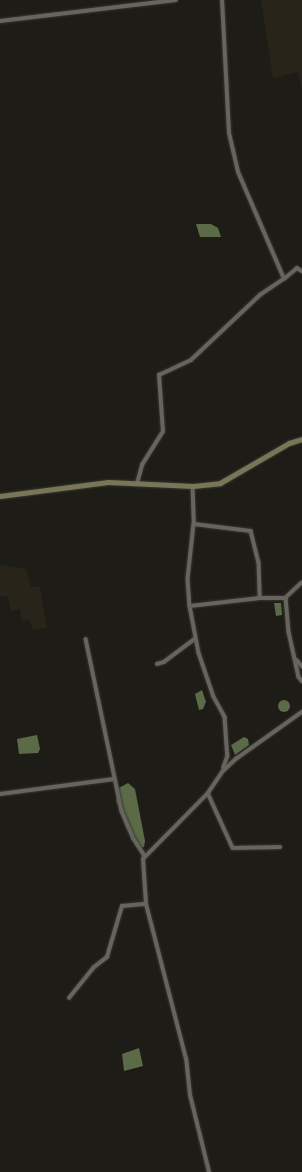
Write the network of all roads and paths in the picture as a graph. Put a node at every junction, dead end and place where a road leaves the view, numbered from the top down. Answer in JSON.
{"nodes":[{"id":1,"x":176,"y":0,"type":"edge"},
{"id":2,"x":222,"y":0,"type":"edge"},
{"id":3,"x":0,"y":20,"type":"edge"},
{"id":4,"x":302,"y":271,"type":"edge"},
{"id":5,"x":284,"y":279,"type":"junction"},
{"id":6,"x":302,"y":439,"type":"edge"},
{"id":7,"x":137,"y":484,"type":"junction"},
{"id":8,"x":193,"y":486,"type":"junction"},
{"id":9,"x":0,"y":496,"type":"edge"},
{"id":10,"x":194,"y":524,"type":"junction"},
{"id":11,"x":302,"y":583,"type":"edge"},
{"id":12,"x":260,"y":598,"type":"junction"},
{"id":13,"x":286,"y":598,"type":"junction"},
{"id":14,"x":190,"y":606,"type":"junction"},
{"id":15,"x":86,"y":639,"type":"dead end"},
{"id":16,"x":194,"y":639,"type":"junction"},
{"id":17,"x":297,"y":659,"type":"junction"},
{"id":18,"x":157,"y":664,"type":"dead end"},
{"id":19,"x":302,"y":666,"type":"edge"},
{"id":20,"x":302,"y":681,"type":"edge"},
{"id":21,"x":302,"y":712,"type":"edge"},
{"id":22,"x":223,"y":771,"type":"junction"},
{"id":23,"x":114,"y":779,"type":"junction"},
{"id":24,"x":208,"y":793,"type":"junction"},
{"id":25,"x":0,"y":794,"type":"edge"},
{"id":26,"x":280,"y":847,"type":"dead end"},
{"id":27,"x":144,"y":856,"type":"junction"},
{"id":28,"x":146,"y":904,"type":"junction"},
{"id":29,"x":69,"y":998,"type":"dead end"},
{"id":30,"x":209,"y":1172,"type":"edge"}],
"edges":[{"from":1,"to":3,"type":"street"},
{"from":2,"to":5,"type":"street"},
{"from":4,"to":5,"type":"street"},
{"from":5,"to":7,"type":"street"},
{"from":6,"to":8,"type":"street"},
{"from":7,"to":8,"type":"street"},
{"from":7,"to":9,"type":"street"},
{"from":8,"to":10,"type":"street"},
{"from":10,"to":12,"type":"street"},
{"from":10,"to":14,"type":"street"},
{"from":11,"to":13,"type":"street"},
{"from":12,"to":13,"type":"street"},
{"from":12,"to":14,"type":"street"},
{"from":13,"to":17,"type":"street"},
{"from":14,"to":16,"type":"street"},
{"from":15,"to":23,"type":"street"},
{"from":16,"to":18,"type":"street"},
{"from":16,"to":22,"type":"street"},
{"from":17,"to":19,"type":"street"},
{"from":17,"to":20,"type":"street"},
{"from":21,"to":22,"type":"street"},
{"from":22,"to":24,"type":"street"},
{"from":23,"to":25,"type":"street"},
{"from":23,"to":27,"type":"street"},
{"from":24,"to":26,"type":"street"},
{"from":24,"to":27,"type":"street"},
{"from":27,"to":28,"type":"street"},
{"from":28,"to":29,"type":"street"},
{"from":28,"to":30,"type":"street"}]}
